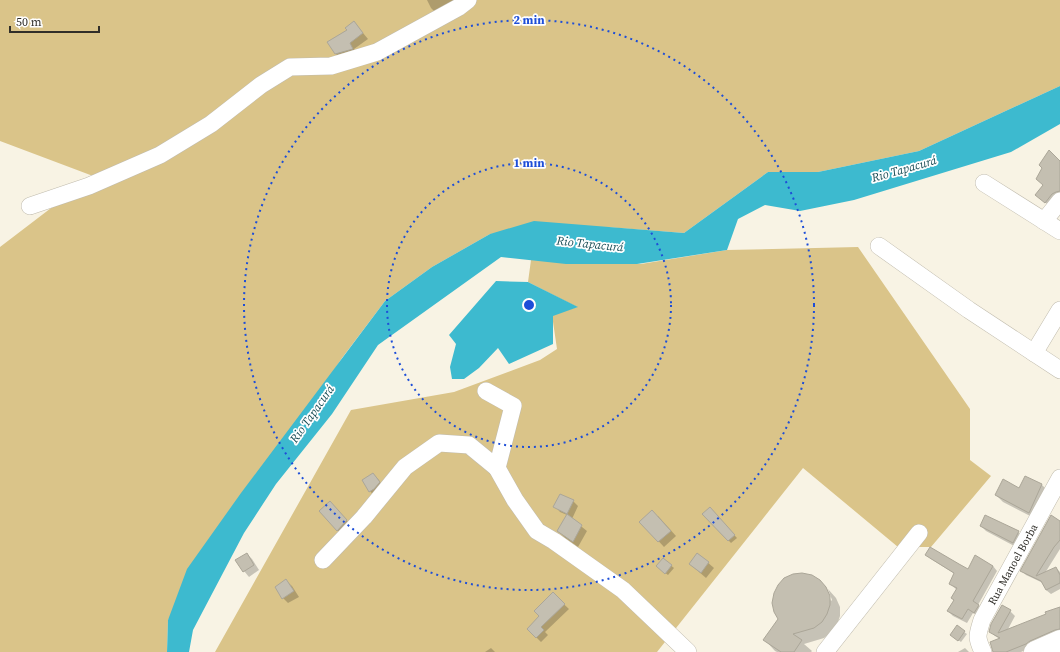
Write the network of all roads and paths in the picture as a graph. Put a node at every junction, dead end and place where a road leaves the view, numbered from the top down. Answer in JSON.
{"nodes":[{"id":1,"x":468,"y":0,"type":"edge"},
{"id":2,"x":984,"y":183,"type":"dead end"},
{"id":3,"x":1060,"y":201,"type":"edge"},
{"id":4,"x":30,"y":206,"type":"dead end"},
{"id":5,"x":1044,"y":221,"type":"junction"},
{"id":6,"x":1060,"y":231,"type":"edge"},
{"id":7,"x":879,"y":246,"type":"dead end"},
{"id":8,"x":1060,"y":310,"type":"edge"},
{"id":9,"x":1034,"y":353,"type":"junction"},
{"id":10,"x":1060,"y":370,"type":"edge"},
{"id":11,"x":486,"y":391,"type":"dead end"},
{"id":12,"x":498,"y":468,"type":"junction"},
{"id":13,"x":1060,"y":478,"type":"edge"},
{"id":14,"x":919,"y":533,"type":"dead end"},
{"id":15,"x":323,"y":560,"type":"dead end"},
{"id":16,"x":1060,"y":641,"type":"edge"},
{"id":17,"x":688,"y":652,"type":"edge"},
{"id":18,"x":825,"y":652,"type":"edge"},
{"id":19,"x":983,"y":652,"type":"edge"},
{"id":20,"x":1035,"y":652,"type":"edge"}],
"edges":[{"from":1,"to":4,"type":"street"},
{"from":2,"to":5,"type":"street"},
{"from":3,"to":5,"type":"street"},
{"from":5,"to":6,"type":"street"},
{"from":7,"to":9,"type":"street"},
{"from":8,"to":9,"type":"street"},
{"from":9,"to":10,"type":"street"},
{"from":11,"to":12,"type":"street"},
{"from":12,"to":15,"type":"street"},
{"from":12,"to":17,"type":"street"},
{"from":13,"to":19,"type":"street","name":"Rua Manoel Borba"},
{"from":14,"to":18,"type":"street"},
{"from":16,"to":20,"type":"main road"}]}
